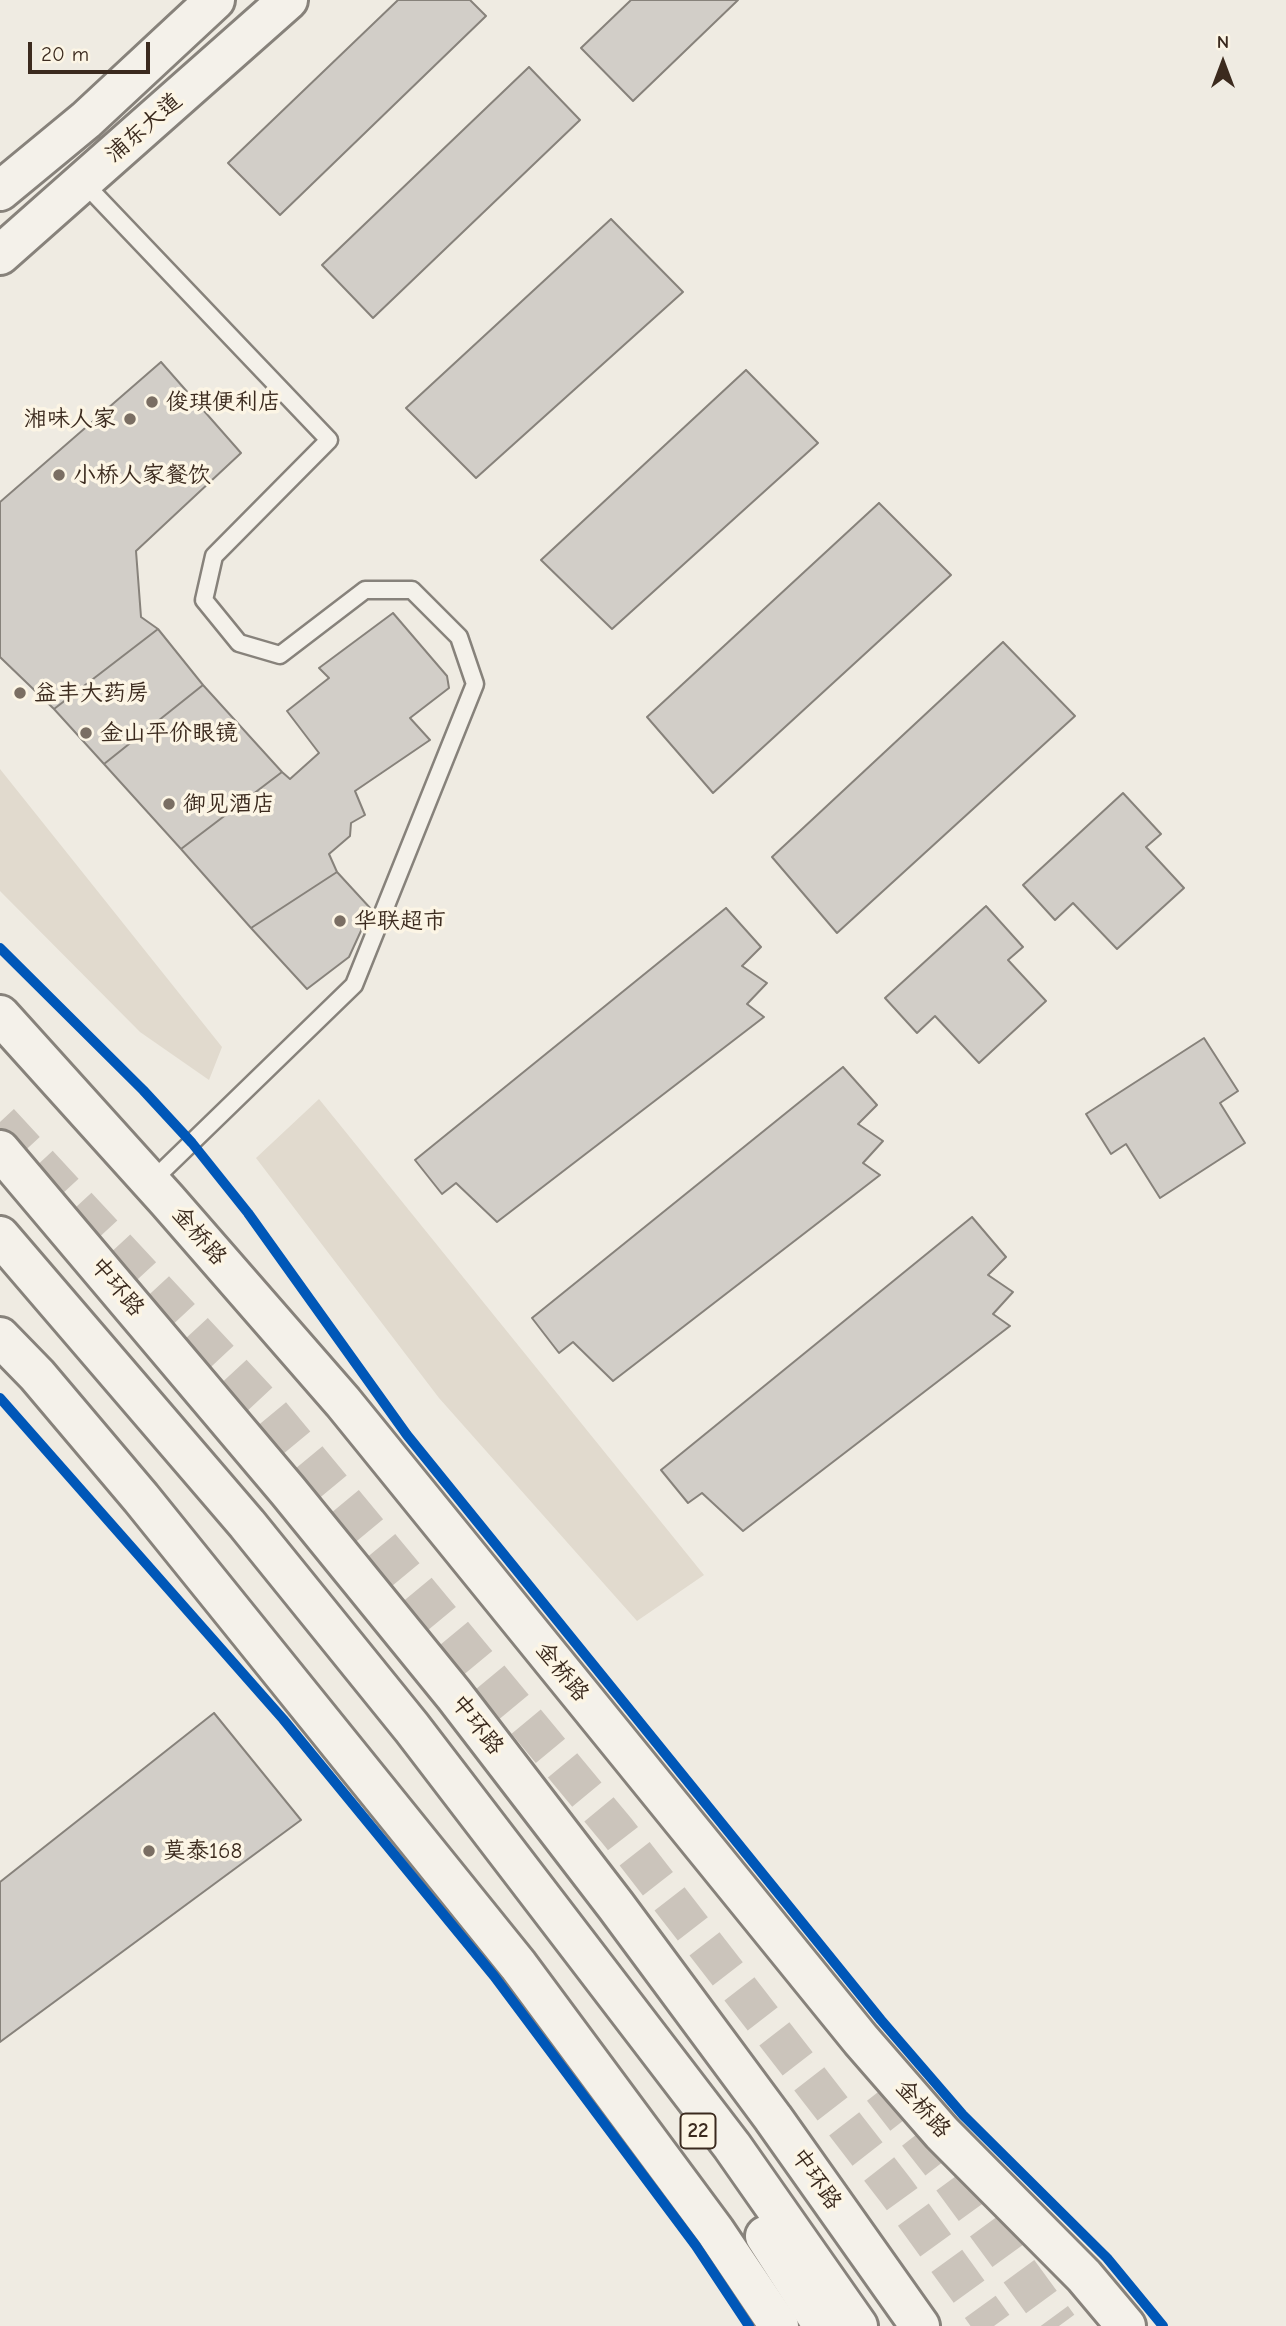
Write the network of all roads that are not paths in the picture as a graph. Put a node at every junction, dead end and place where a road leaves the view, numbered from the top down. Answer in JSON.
{"nodes":[{"id":1,"x":215,"y":0,"type":"edge"},
{"id":2,"x":288,"y":0,"type":"edge"},
{"id":3,"x":83,"y":182,"type":"junction"},
{"id":4,"x":0,"y":191,"type":"edge"},
{"id":5,"x":0,"y":255,"type":"edge"},
{"id":6,"x":0,"y":1016,"type":"edge"},
{"id":7,"x":0,"y":1150,"type":"edge"},
{"id":8,"x":152,"y":1182,"type":"junction"},
{"id":9,"x":0,"y":1236,"type":"edge"},
{"id":10,"x":0,"y":1336,"type":"edge"},
{"id":11,"x":573,"y":1937,"type":"junction"},
{"id":12,"x":779,"y":2326,"type":"edge"},
{"id":13,"x":823,"y":2326,"type":"edge"},
{"id":14,"x":859,"y":2326,"type":"edge"},
{"id":15,"x":920,"y":2326,"type":"edge"},
{"id":16,"x":1126,"y":2326,"type":"edge"}],
"edges":[{"from":1,"to":4,"type":"main road","name":"浦东大道"},
{"from":2,"to":3,"type":"main road","name":"浦东大道"},
{"from":3,"to":5,"type":"main road","name":"浦东大道"},
{"from":3,"to":8,"type":"lane"},
{"from":6,"to":8,"type":"main road","name":"金桥路"},
{"from":7,"to":15,"type":"main road","name":"中环路"},
{"from":8,"to":16,"type":"main road","name":"金桥路"},
{"from":9,"to":11,"type":"main road"},
{"from":10,"to":12,"type":"main road"},
{"from":11,"to":13,"type":"main road","number":"22"},
{"from":11,"to":14,"type":"main road"}]}
